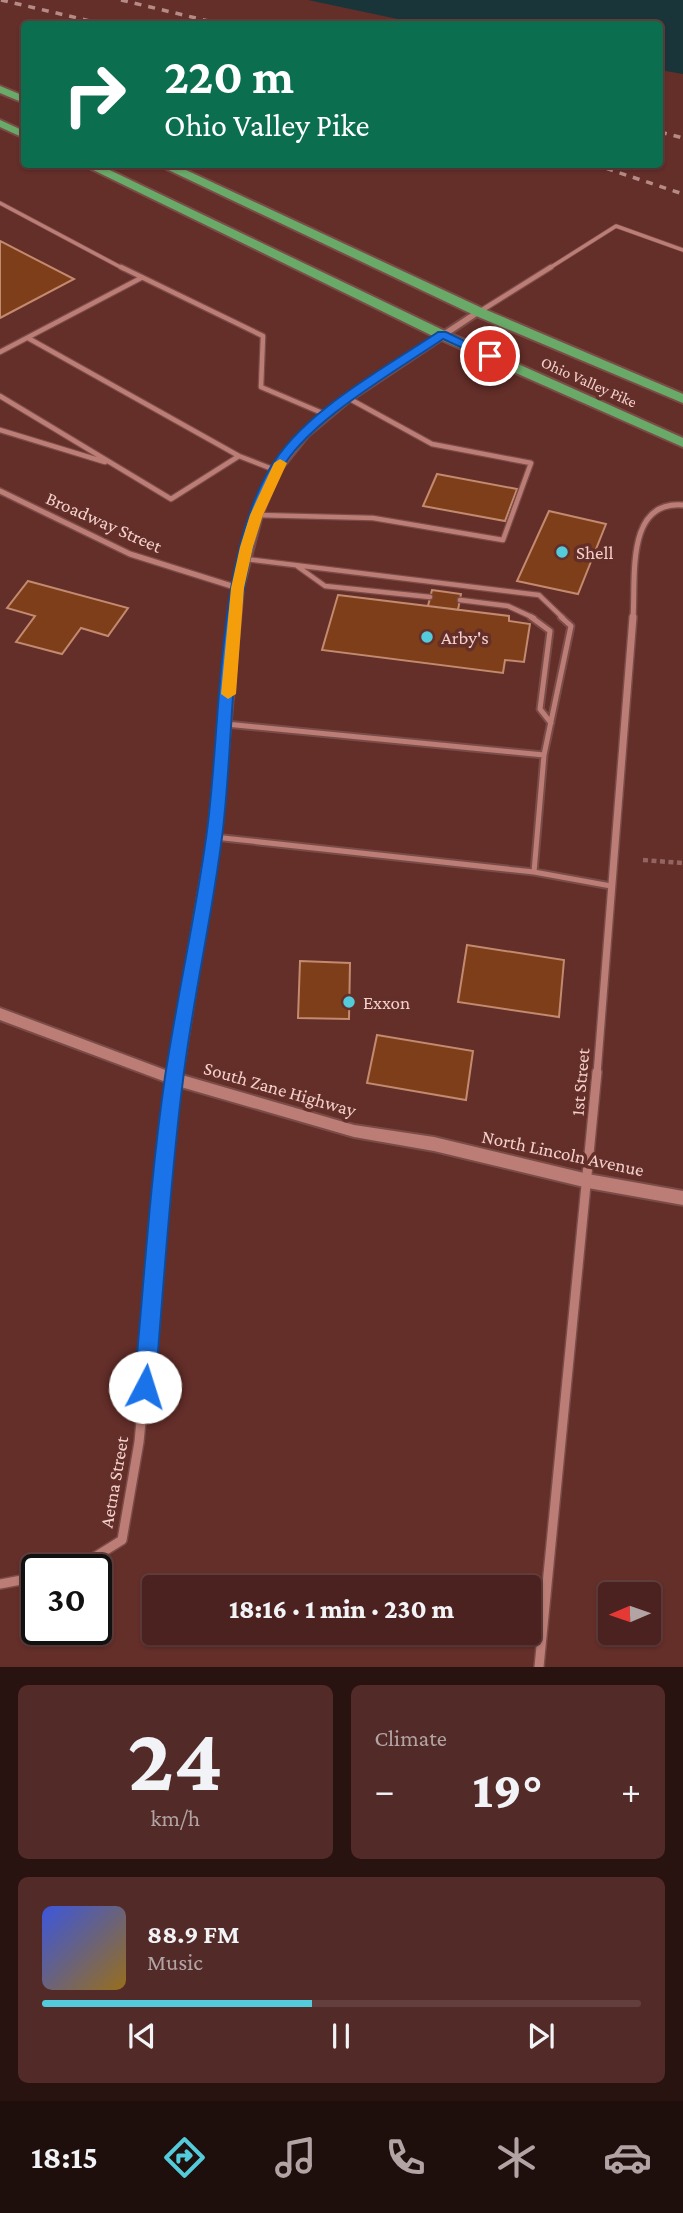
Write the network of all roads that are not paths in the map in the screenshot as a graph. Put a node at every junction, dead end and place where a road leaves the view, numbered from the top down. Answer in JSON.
{"nodes":[{"id":1,"x":0,"y":89,"type":"edge"},
{"id":2,"x":21,"y":99,"type":"edge"},
{"id":3,"x":0,"y":123,"type":"edge"},
{"id":4,"x":21,"y":134,"type":"edge"},
{"id":5,"x":94,"y":168,"type":"edge"},
{"id":6,"x":171,"y":168,"type":"edge"},
{"id":7,"x":0,"y":204,"type":"edge"},
{"id":8,"x":683,"y":250,"type":"edge"},
{"id":9,"x":141,"y":278,"type":"junction"},
{"id":10,"x":479,"y":312,"type":"junction"},
{"id":11,"x":442,"y":335,"type":"junction"},
{"id":12,"x":28,"y":338,"type":"junction"},
{"id":13,"x":0,"y":352,"type":"edge"},
{"id":14,"x":0,"y":396,"type":"edge"},
{"id":15,"x":348,"y":398,"type":"junction"},
{"id":16,"x":683,"y":399,"type":"edge"},
{"id":17,"x":327,"y":415,"type":"junction"},
{"id":18,"x":0,"y":430,"type":"edge"},
{"id":19,"x":683,"y":443,"type":"edge"},
{"id":20,"x":239,"y":456,"type":"junction"},
{"id":21,"x":114,"y":465,"type":"junction"},
{"id":22,"x":275,"y":470,"type":"junction"},
{"id":23,"x":1,"y":494,"type":"edge"},
{"id":24,"x":683,"y":505,"type":"edge"},
{"id":25,"x":257,"y":515,"type":"junction"},
{"id":26,"x":244,"y":559,"type":"junction"},
{"id":27,"x":296,"y":565,"type":"junction"},
{"id":28,"x":237,"y":588,"type":"junction"},
{"id":29,"x":430,"y":597,"type":"dead end"},
{"id":30,"x":460,"y":600,"type":"dead end"},
{"id":31,"x":551,"y":723,"type":"junction"},
{"id":32,"x":226,"y":724,"type":"junction"},
{"id":33,"x":544,"y":755,"type":"junction"},
{"id":34,"x":214,"y":837,"type":"junction"},
{"id":35,"x":534,"y":872,"type":"junction"},
{"id":36,"x":611,"y":886,"type":"junction"},
{"id":37,"x":0,"y":1014,"type":"edge"},
{"id":38,"x":174,"y":1079,"type":"junction"},
{"id":39,"x":435,"y":1144,"type":"joint"},
{"id":40,"x":588,"y":1181,"type":"junction"},
{"id":41,"x":683,"y":1198,"type":"edge"},
{"id":42,"x":100,"y":1554,"type":"edge"},
{"id":43,"x":21,"y":1580,"type":"edge"},
{"id":44,"x":0,"y":1584,"type":"edge"},
{"id":45,"x":539,"y":1667,"type":"edge"}],
"edges":[{"from":1,"to":2,"type":"highway"},
{"from":3,"to":4,"type":"highway"},
{"from":5,"to":11,"type":"highway","name":"Ohio Valley Pike"},
{"from":6,"to":10,"type":"highway","name":"Ohio Valley Pike"},
{"from":7,"to":9,"type":"lane"},
{"from":8,"to":10,"type":"lane"},
{"from":9,"to":12,"type":"lane"},
{"from":9,"to":17,"type":"lane"},
{"from":10,"to":11,"type":"street","name":"Aetna Street"},
{"from":10,"to":16,"type":"highway","name":"Ohio Valley Pike"},
{"from":11,"to":15,"type":"street","name":"Aetna Street"},
{"from":11,"to":19,"type":"highway","name":"Ohio Valley Pike"},
{"from":12,"to":13,"type":"lane"},
{"from":12,"to":20,"type":"lane"},
{"from":14,"to":21,"type":"lane"},
{"from":15,"to":17,"type":"street","name":"Aetna Street"},
{"from":15,"to":25,"type":"lane"},
{"from":17,"to":22,"type":"street","name":"Aetna Street"},
{"from":18,"to":21,"type":"lane"},
{"from":20,"to":21,"type":"lane"},
{"from":20,"to":22,"type":"lane"},
{"from":22,"to":25,"type":"street","name":"Aetna Street"},
{"from":23,"to":28,"type":"street","name":"Broadway Street"},
{"from":24,"to":36,"type":"street","name":"1st Street"},
{"from":25,"to":26,"type":"street","name":"Aetna Street"},
{"from":26,"to":27,"type":"lane"},
{"from":26,"to":28,"type":"street","name":"Aetna Street"},
{"from":27,"to":29,"type":"lane"},
{"from":27,"to":31,"type":"lane"},
{"from":28,"to":32,"type":"street","name":"Aetna Street"},
{"from":30,"to":31,"type":"lane"},
{"from":31,"to":33,"type":"lane"},
{"from":32,"to":33,"type":"lane"},
{"from":32,"to":34,"type":"street","name":"Aetna Street"},
{"from":33,"to":35,"type":"lane"},
{"from":34,"to":35,"type":"lane"},
{"from":34,"to":38,"type":"street","name":"Aetna Street"},
{"from":35,"to":36,"type":"lane"},
{"from":36,"to":40,"type":"street","name":"1st Street"},
{"from":37,"to":38,"type":"street","name":"South Zane Highway"},
{"from":38,"to":39,"type":"street","name":"South Zane Highway"},
{"from":38,"to":42,"type":"street","name":"Aetna Street"},
{"from":39,"to":40,"type":"street","name":"North Lincoln Avenue"},
{"from":40,"to":41,"type":"street","name":"North Lincoln Avenue"},
{"from":40,"to":45,"type":"street","name":"1st Street"},
{"from":43,"to":44,"type":"street"}]}
